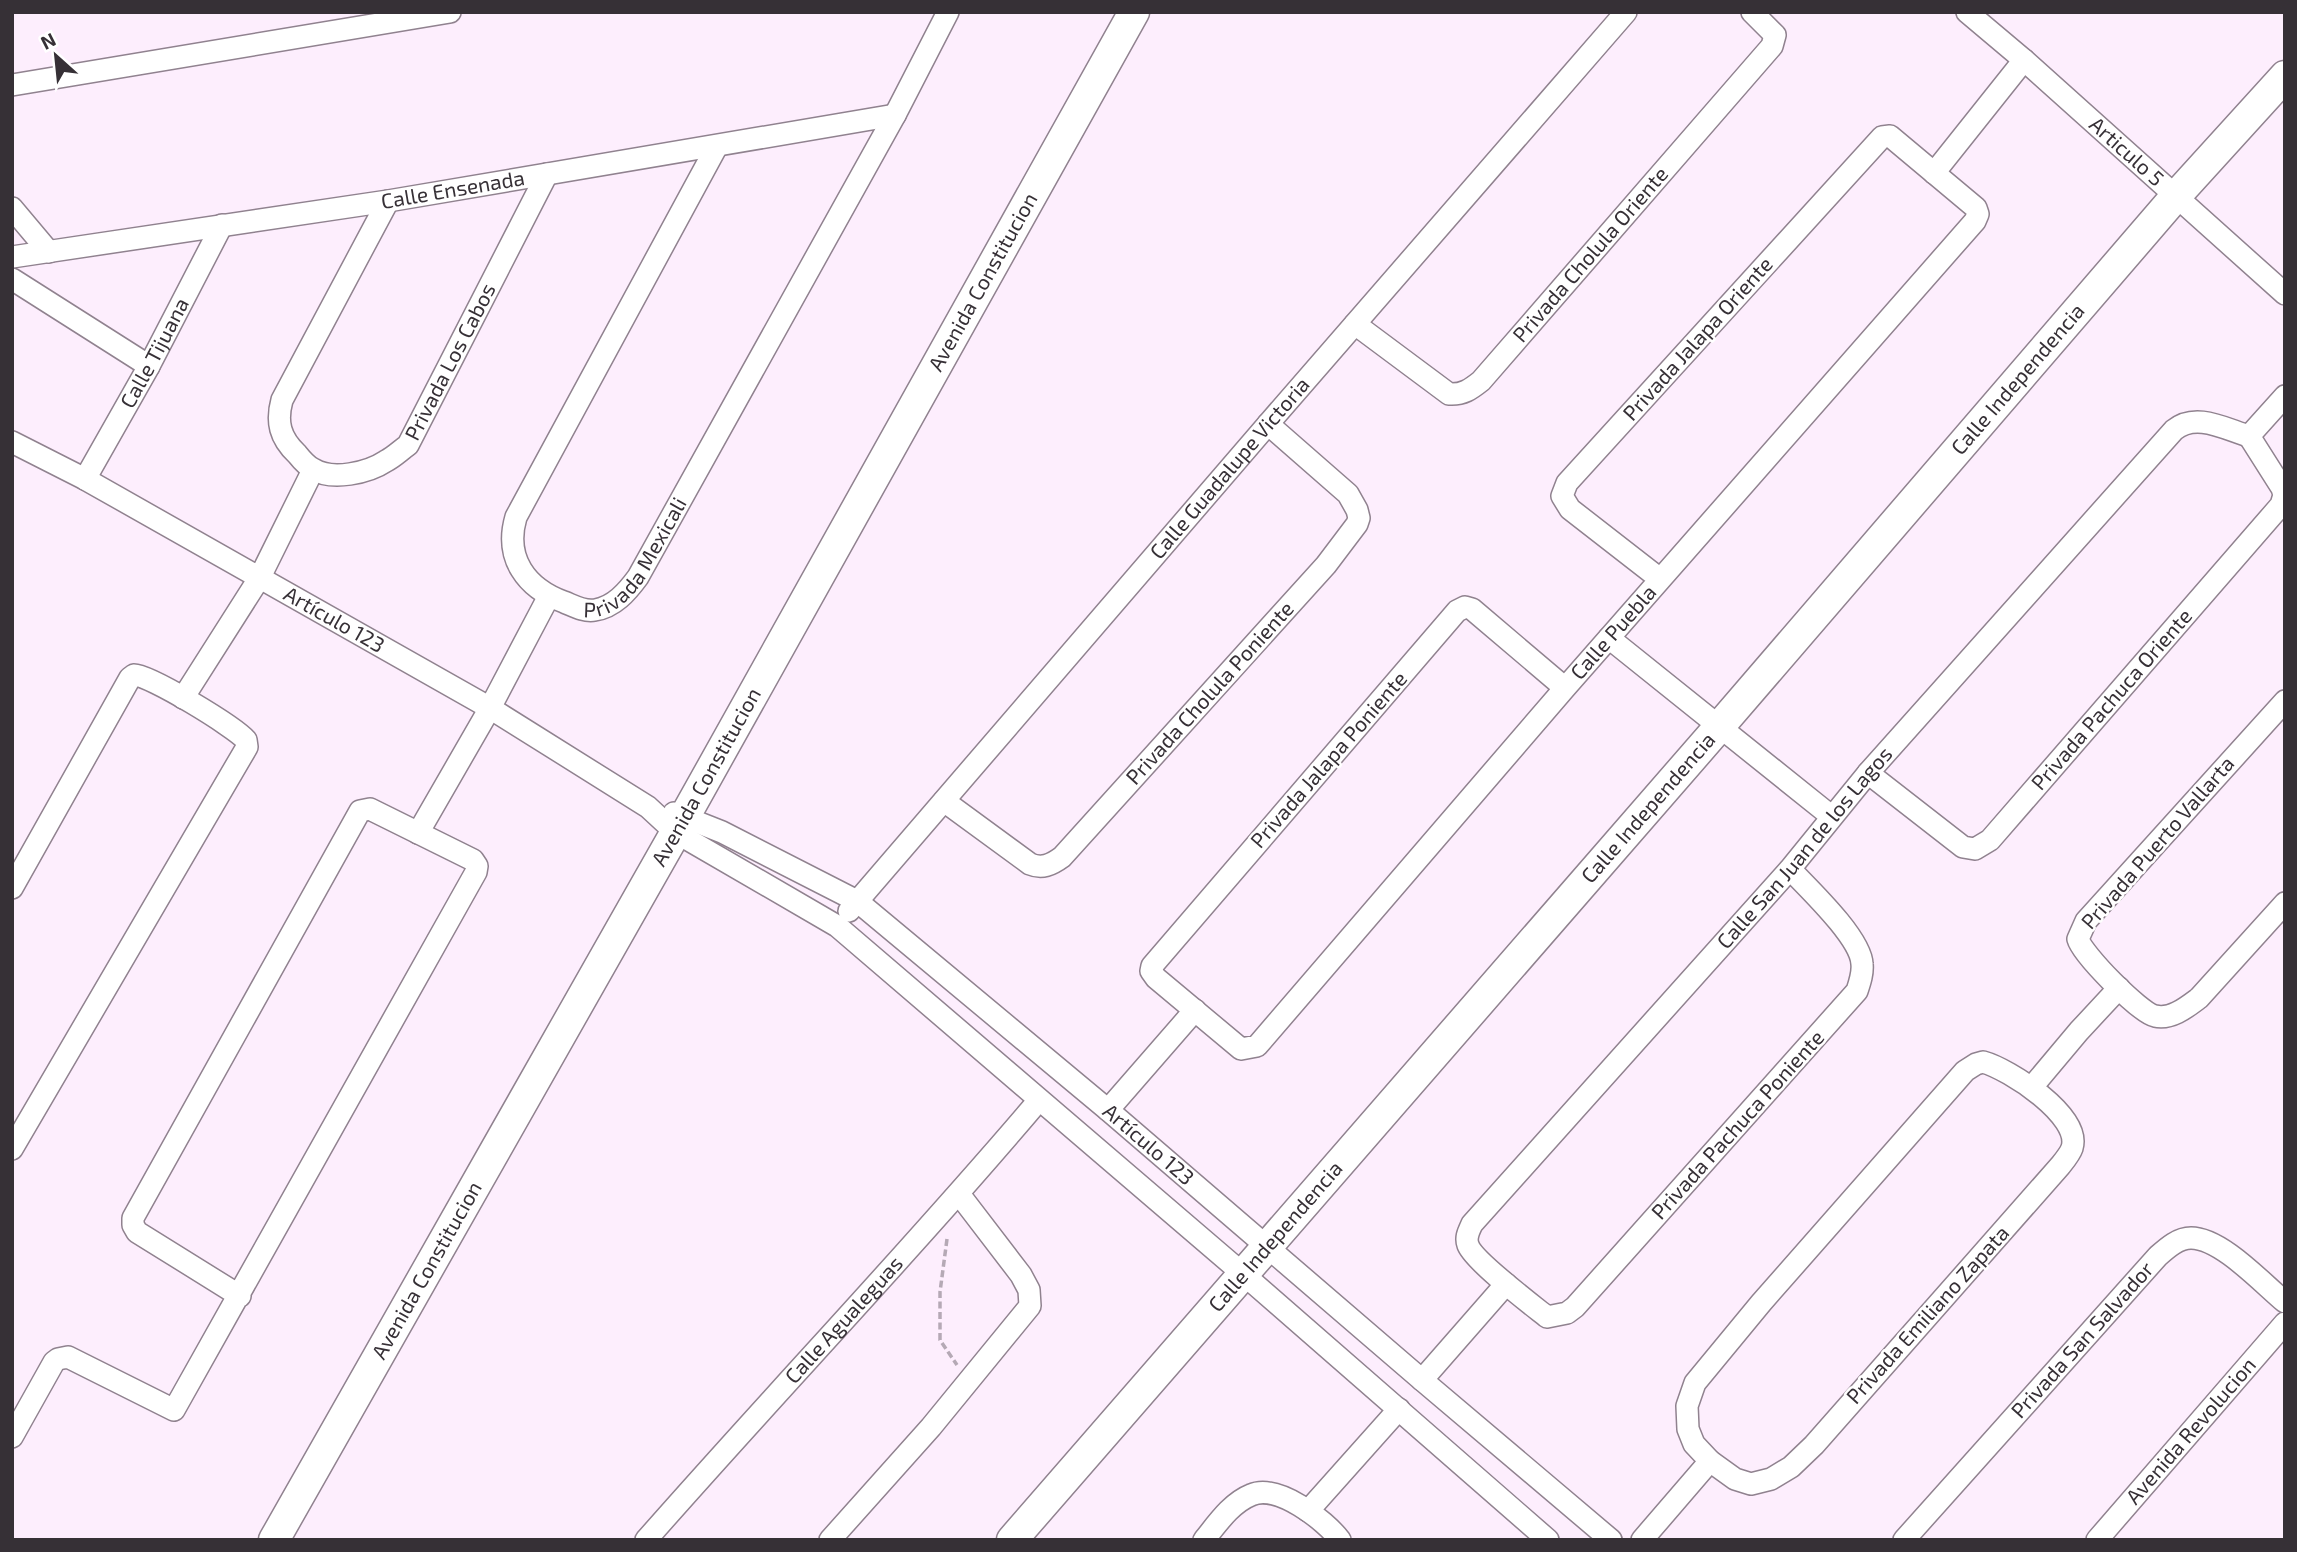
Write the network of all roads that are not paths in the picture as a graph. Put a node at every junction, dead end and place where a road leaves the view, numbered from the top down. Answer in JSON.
{"nodes":[{"id":1,"x":450,"y":12,"type":"edge"},
{"id":2,"x":948,"y":12,"type":"edge"},
{"id":3,"x":1134,"y":12,"type":"edge"},
{"id":4,"x":1626,"y":12,"type":"edge"},
{"id":5,"x":1752,"y":12,"type":"edge"},
{"id":6,"x":1967,"y":12,"type":"edge"},
{"id":7,"x":2024,"y":60,"type":"junction"},
{"id":8,"x":2285,"y":76,"type":"edge"},
{"id":9,"x":12,"y":85,"type":"edge"},
{"id":10,"x":895,"y":115,"type":"junction"},
{"id":11,"x":717,"y":146,"type":"junction"},
{"id":12,"x":1934,"y":173,"type":"junction"},
{"id":13,"x":547,"y":174,"type":"junction"},
{"id":14,"x":2176,"y":196,"type":"junction"},
{"id":15,"x":388,"y":201,"type":"junction"},
{"id":16,"x":12,"y":208,"type":"edge"},
{"id":17,"x":222,"y":225,"type":"junction"},
{"id":18,"x":49,"y":252,"type":"junction"},
{"id":19,"x":12,"y":257,"type":"edge"},
{"id":20,"x":12,"y":279,"type":"edge"},
{"id":21,"x":2285,"y":294,"type":"edge"},
{"id":22,"x":1355,"y":324,"type":"junction"},
{"id":23,"x":149,"y":366,"type":"junction"},
{"id":24,"x":2285,"y":396,"type":"edge"},
{"id":25,"x":1268,"y":424,"type":"junction"},
{"id":26,"x":2249,"y":436,"type":"junction"},
{"id":27,"x":15,"y":450,"type":"edge"},
{"id":28,"x":313,"y":470,"type":"junction"},
{"id":29,"x":85,"y":479,"type":"junction"},
{"id":30,"x":260,"y":577,"type":"junction"},
{"id":31,"x":1660,"y":579,"type":"junction"},
{"id":32,"x":549,"y":596,"type":"junction"},
{"id":33,"x":1609,"y":638,"type":"junction"},
{"id":34,"x":1565,"y":688,"type":"junction"},
{"id":35,"x":183,"y":698,"type":"junction"},
{"id":36,"x":2285,"y":701,"type":"edge"},
{"id":37,"x":490,"y":708,"type":"junction"},
{"id":38,"x":1719,"y":727,"type":"junction"},
{"id":39,"x":1868,"y":773,"type":"junction"},
{"id":40,"x":944,"y":801,"type":"junction"},
{"id":41,"x":1831,"y":816,"type":"junction"},
{"id":42,"x":680,"y":824,"type":"junction"},
{"id":43,"x":418,"y":833,"type":"junction"},
{"id":44,"x":1790,"y":869,"type":"junction"},
{"id":45,"x":12,"y":888,"type":"edge"},
{"id":46,"x":857,"y":901,"type":"junction"},
{"id":47,"x":2285,"y":903,"type":"edge"},
{"id":48,"x":837,"y":926,"type":"junction"},
{"id":49,"x":2119,"y":988,"type":"junction"},
{"id":50,"x":1195,"y":1010,"type":"junction"},
{"id":51,"x":2032,"y":1087,"type":"junction"},
{"id":52,"x":1039,"y":1100,"type":"junction"},
{"id":53,"x":1108,"y":1110,"type":"junction"},
{"id":54,"x":12,"y":1149,"type":"edge"},
{"id":55,"x":955,"y":1199,"type":"junction"},
{"id":56,"x":1266,"y":1246,"type":"junction"},
{"id":57,"x":1242,"y":1273,"type":"junction"},
{"id":58,"x":1506,"y":1284,"type":"junction"},
{"id":59,"x":240,"y":1296,"type":"junction"},
{"id":60,"x":2285,"y":1301,"type":"edge"},
{"id":61,"x":2285,"y":1323,"type":"edge"},
{"id":62,"x":1422,"y":1380,"type":"junction"},
{"id":63,"x":1398,"y":1409,"type":"junction"},
{"id":64,"x":12,"y":1437,"type":"edge"},
{"id":65,"x":1710,"y":1461,"type":"junction"},
{"id":66,"x":1308,"y":1511,"type":"junction"},
{"id":67,"x":275,"y":1540,"type":"edge"},
{"id":68,"x":646,"y":1540,"type":"edge"},
{"id":69,"x":830,"y":1540,"type":"edge"},
{"id":70,"x":1012,"y":1540,"type":"edge"},
{"id":71,"x":1204,"y":1540,"type":"edge"},
{"id":72,"x":1340,"y":1540,"type":"edge"},
{"id":73,"x":1548,"y":1540,"type":"edge"},
{"id":74,"x":1611,"y":1540,"type":"edge"},
{"id":75,"x":1642,"y":1540,"type":"edge"},
{"id":76,"x":1904,"y":1540,"type":"edge"},
{"id":77,"x":2097,"y":1540,"type":"edge"}],
"edges":[{"from":1,"to":9,"type":"street"},
{"from":2,"to":10,"type":"street","name":"Privada Mexicali"},
{"from":3,"to":42,"type":"street","name":"Avenida Constitucion"},
{"from":4,"to":22,"type":"street","name":"Calle Guadalupe Victoria"},
{"from":5,"to":22,"type":"street","name":"Privada Cholula Oriente"},
{"from":6,"to":7,"type":"street","name":"Articulo 5"},
{"from":7,"to":12,"type":"street"},
{"from":7,"to":14,"type":"street","name":"Articulo 5"},
{"from":8,"to":14,"type":"street","name":"Calle Independencia"},
{"from":10,"to":11,"type":"street","name":"Calle Ensenada"},
{"from":10,"to":32,"type":"street","name":"Privada Mexicali"},
{"from":11,"to":13,"type":"street","name":"Calle Ensenada"},
{"from":11,"to":32,"type":"street","name":"Privada Mexicali"},
{"from":12,"to":31,"type":"street","name":"Calle Puebla"},
{"from":12,"to":31,"type":"street","name":"Privada Jalapa Oriente"},
{"from":13,"to":15,"type":"street","name":"Calle Ensenada"},
{"from":13,"to":28,"type":"street","name":"Privada Los Cabos"},
{"from":14,"to":21,"type":"street","name":"Articulo 5"},
{"from":14,"to":38,"type":"street","name":"Calle Independencia"},
{"from":15,"to":17,"type":"street","name":"Calle Ensenada"},
{"from":15,"to":28,"type":"street"},
{"from":16,"to":18,"type":"street"},
{"from":17,"to":18,"type":"street","name":"Calle Ensenada"},
{"from":17,"to":23,"type":"street","name":"Calle Tijuana"},
{"from":18,"to":19,"type":"street","name":"Calle Ensenada"},
{"from":20,"to":23,"type":"street"},
{"from":22,"to":25,"type":"street","name":"Calle Guadalupe Victoria"},
{"from":23,"to":29,"type":"street","name":"Calle Tijuana"},
{"from":24,"to":26,"type":"street"},
{"from":25,"to":40,"type":"street","name":"Calle Guadalupe Victoria"},
{"from":25,"to":40,"type":"street","name":"Privada Cholula Poniente"},
{"from":26,"to":39,"type":"street","name":"Calle San Juan de los Lagos"},
{"from":26,"to":39,"type":"street","name":"Privada Pachuca Oriente"},
{"from":27,"to":29,"type":"street","name":"Artículo 123"},
{"from":28,"to":30,"type":"street"},
{"from":29,"to":30,"type":"street","name":"Artículo 123"},
{"from":30,"to":35,"type":"street"},
{"from":30,"to":37,"type":"street","name":"Artículo 123"},
{"from":31,"to":33,"type":"street","name":"Calle Puebla"},
{"from":32,"to":37,"type":"street"},
{"from":33,"to":34,"type":"street","name":"Calle Puebla"},
{"from":33,"to":38,"type":"street"},
{"from":34,"to":50,"type":"street","name":"Calle Puebla"},
{"from":34,"to":50,"type":"street","name":"Privada Jalapa Poniente"},
{"from":35,"to":45,"type":"street"},
{"from":35,"to":54,"type":"street"},
{"from":36,"to":49,"type":"street","name":"Privada Puerto Vallarta"},
{"from":37,"to":42,"type":"street","name":"Artículo 123"},
{"from":37,"to":43,"type":"street"},
{"from":38,"to":41,"type":"street"},
{"from":38,"to":56,"type":"street","name":"Calle Independencia"},
{"from":39,"to":41,"type":"street","name":"Calle San Juan de los Lagos"},
{"from":40,"to":46,"type":"street","name":"Calle Guadalupe Victoria"},
{"from":41,"to":44,"type":"street","name":"Calle San Juan de los Lagos"},
{"from":42,"to":46,"type":"street","name":"Artículo 123"},
{"from":42,"to":48,"type":"street","name":"Artículo 123"},
{"from":42,"to":67,"type":"street","name":"Avenida Constitucion"},
{"from":43,"to":59,"type":"street"},
{"from":43,"to":59,"type":"street"},
{"from":44,"to":58,"type":"street","name":"Calle San Juan de los Lagos"},
{"from":44,"to":58,"type":"street","name":"Privada Pachuca Poniente"},
{"from":46,"to":48,"type":"street","name":"Calle Guadalupe Victoria"},
{"from":46,"to":53,"type":"street","name":"Artículo 123"},
{"from":47,"to":49,"type":"street","name":"Privada Puerto Vallarta"},
{"from":48,"to":52,"type":"street","name":"Artículo 123"},
{"from":49,"to":51,"type":"street"},
{"from":50,"to":53,"type":"street"},
{"from":51,"to":65,"type":"street","name":"Privada Emiliano Zapata"},
{"from":51,"to":65,"type":"street","name":"Privada Emiliano Zapata"},
{"from":52,"to":55,"type":"street","name":"Calle Agualeguas"},
{"from":52,"to":57,"type":"street","name":"Artículo 123"},
{"from":53,"to":56,"type":"street","name":"Artículo 123"},
{"from":55,"to":68,"type":"street","name":"Calle Agualeguas"},
{"from":55,"to":69,"type":"street"},
{"from":56,"to":57,"type":"street","name":"Calle Independencia"},
{"from":56,"to":62,"type":"street","name":"Artículo 123"},
{"from":57,"to":63,"type":"street","name":"Artículo 123"},
{"from":57,"to":70,"type":"street","name":"Calle Independencia"},
{"from":58,"to":62,"type":"street"},
{"from":59,"to":64,"type":"street"},
{"from":60,"to":76,"type":"street","name":"Privada San Salvador"},
{"from":61,"to":77,"type":"street","name":"Avenida Revolucion"},
{"from":62,"to":74,"type":"street","name":"Artículo 123"},
{"from":63,"to":66,"type":"street"},
{"from":63,"to":73,"type":"street","name":"Artículo 123"},
{"from":65,"to":75,"type":"street"},
{"from":66,"to":71,"type":"street"},
{"from":66,"to":72,"type":"street"}]}
